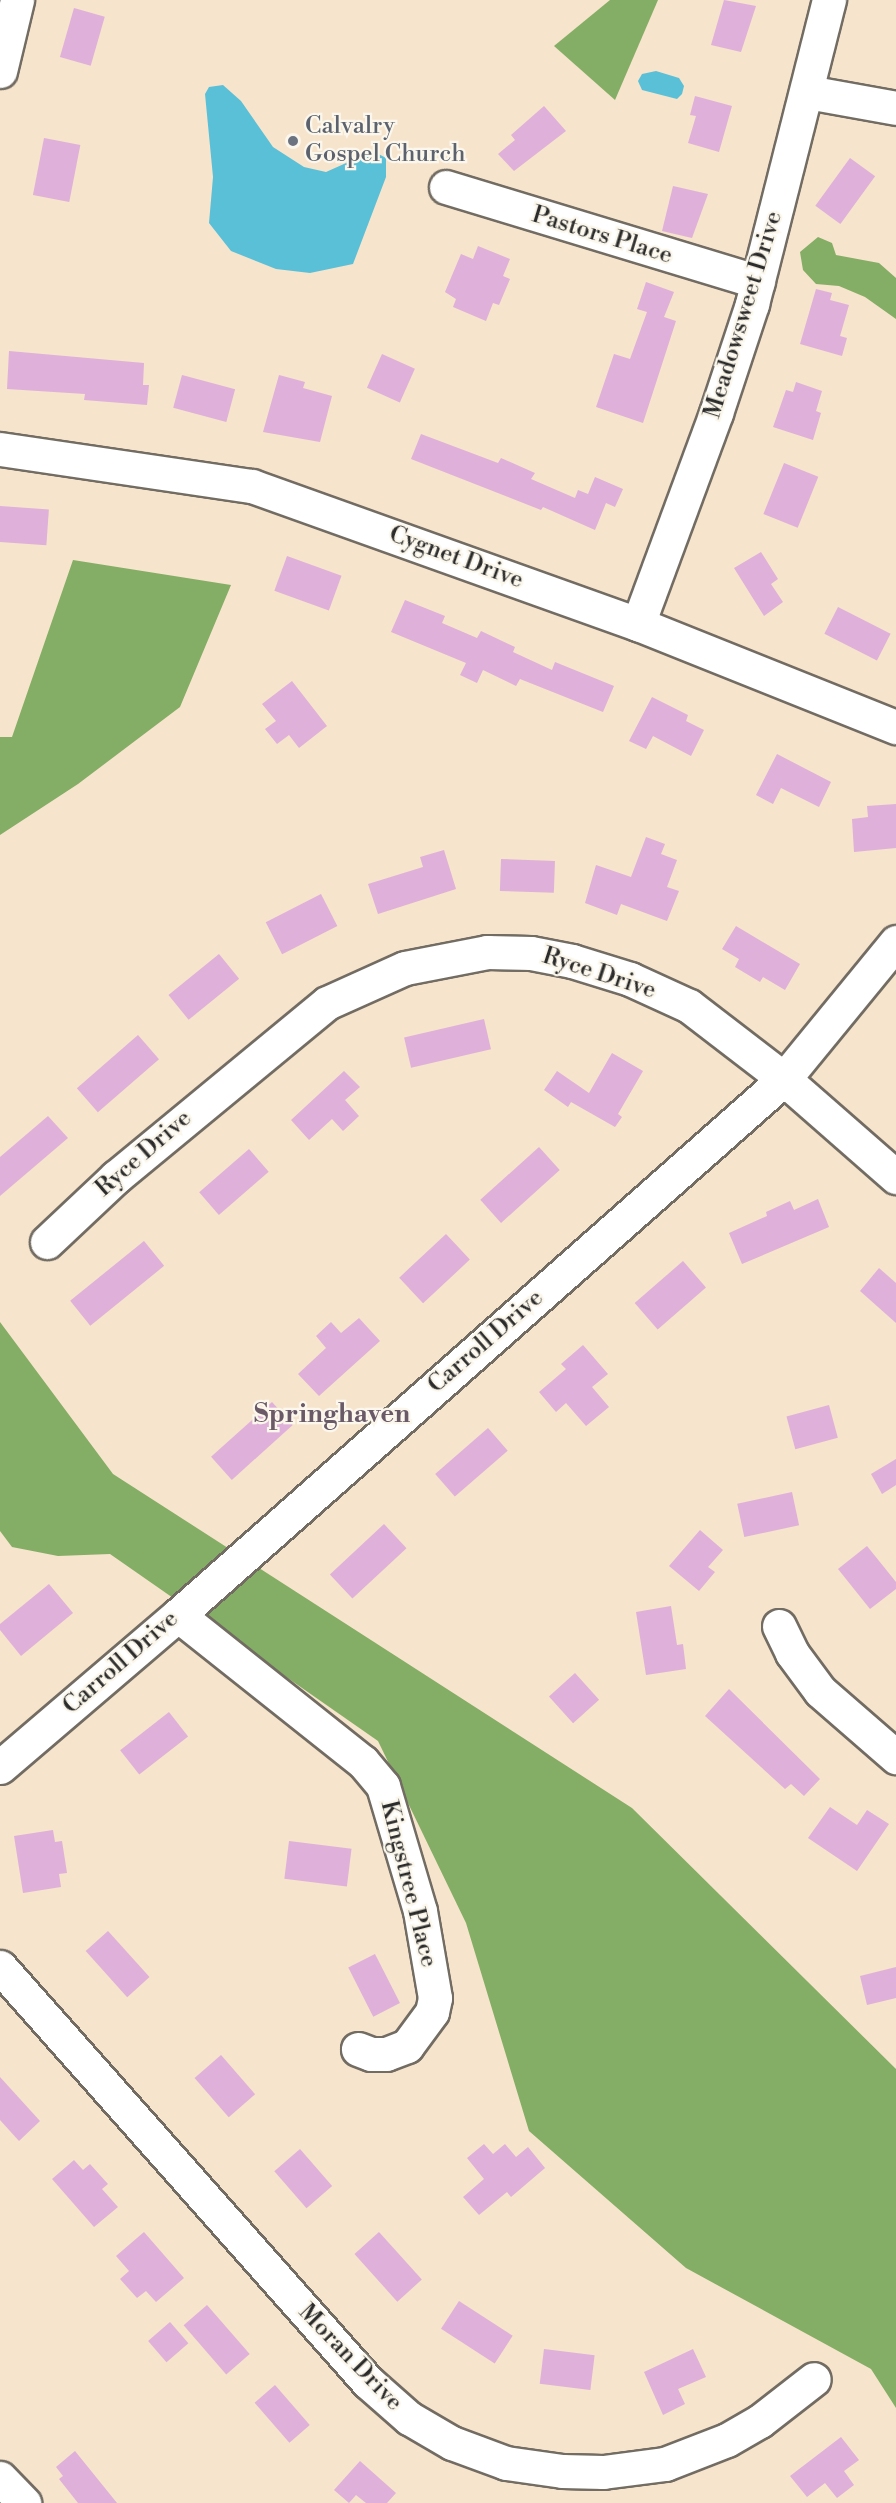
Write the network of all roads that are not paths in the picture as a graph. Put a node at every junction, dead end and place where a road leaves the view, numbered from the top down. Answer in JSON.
{"nodes":[{"id":1,"x":17,"y":0,"type":"edge"},
{"id":2,"x":830,"y":0,"type":"edge"},
{"id":3,"x":0,"y":71,"type":"edge"},
{"id":4,"x":807,"y":92,"type":"junction"},
{"id":5,"x":896,"y":108,"type":"edge"},
{"id":6,"x":446,"y":187,"type":"dead end"},
{"id":7,"x":758,"y":282,"type":"junction"},
{"id":8,"x":0,"y":449,"type":"edge"},
{"id":9,"x":638,"y":624,"type":"junction"},
{"id":10,"x":896,"y":728,"type":"edge"},
{"id":11,"x":896,"y":942,"type":"edge"},
{"id":12,"x":784,"y":1079,"type":"junction"},
{"id":13,"x":896,"y":1177,"type":"edge"},
{"id":14,"x":47,"y":1242,"type":"dead end"},
{"id":15,"x":178,"y":1615,"type":"junction"},
{"id":16,"x":779,"y":1626,"type":"dead end"},
{"id":17,"x":896,"y":1757,"type":"edge"},
{"id":18,"x":0,"y":1767,"type":"edge"},
{"id":19,"x":0,"y":1967,"type":"edge"},
{"id":20,"x":358,"y":2049,"type":"dead end"},
{"id":21,"x":814,"y":2379,"type":"dead end"},
{"id":22,"x":0,"y":2478,"type":"edge"},
{"id":23,"x":24,"y":2503,"type":"edge"}],
"edges":[{"from":1,"to":3,"type":"street"},
{"from":2,"to":4,"type":"street","name":"Meadowsweet Drive"},
{"from":4,"to":5,"type":"street"},
{"from":4,"to":7,"type":"street","name":"Meadowsweet Drive"},
{"from":6,"to":7,"type":"street","name":"Pastors Place"},
{"from":7,"to":9,"type":"street","name":"Meadowsweet Drive"},
{"from":8,"to":9,"type":"street","name":"Cygnet Drive"},
{"from":9,"to":10,"type":"street","name":"Cygnet Drive"},
{"from":11,"to":12,"type":"street","name":"Carroll Drive"},
{"from":12,"to":13,"type":"street","name":"Ryce Drive"},
{"from":12,"to":14,"type":"street","name":"Ryce Drive"},
{"from":12,"to":15,"type":"street","name":"Carroll Drive"},
{"from":15,"to":18,"type":"street","name":"Carroll Drive"},
{"from":15,"to":20,"type":"street","name":"Kingstree Place"},
{"from":16,"to":17,"type":"street"},
{"from":19,"to":21,"type":"street","name":"Moran Drive"},
{"from":22,"to":23,"type":"street"}]}
